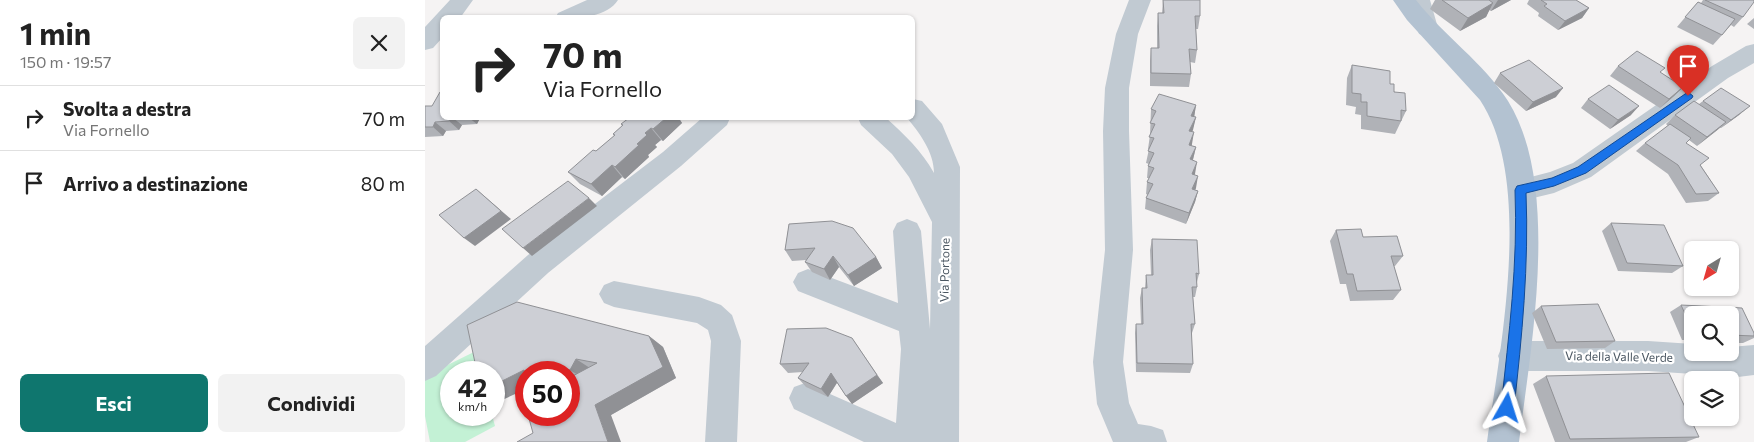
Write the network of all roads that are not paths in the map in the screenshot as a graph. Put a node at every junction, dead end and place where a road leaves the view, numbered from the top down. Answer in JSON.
{"nodes":[{"id":1,"x":462,"y":0,"type":"edge"},
{"id":2,"x":607,"y":0,"type":"edge"},
{"id":3,"x":1140,"y":0,"type":"edge"},
{"id":4,"x":1404,"y":0,"type":"edge"},
{"id":5,"x":1419,"y":0,"type":"edge"},
{"id":6,"x":450,"y":15,"type":"edge"},
{"id":7,"x":573,"y":15,"type":"edge"},
{"id":8,"x":440,"y":25,"type":"edge"},
{"id":9,"x":1427,"y":28,"type":"junction"},
{"id":10,"x":425,"y":42,"type":"edge"},
{"id":11,"x":425,"y":52,"type":"edge"},
{"id":12,"x":440,"y":52,"type":"edge"},
{"id":13,"x":1754,"y":52,"type":"edge"},
{"id":14,"x":915,"y":110,"type":"edge"},
{"id":15,"x":716,"y":120,"type":"edge"},
{"id":16,"x":872,"y":120,"type":"edge"},
{"id":17,"x":1521,"y":190,"type":"junction"},
{"id":18,"x":946,"y":221,"type":"junction"},
{"id":19,"x":907,"y":231,"type":"dead end"},
{"id":20,"x":808,"y":282,"type":"dead end"},
{"id":21,"x":614,"y":294,"type":"dead end"},
{"id":22,"x":913,"y":322,"type":"junction"},
{"id":23,"x":1513,"y":356,"type":"junction"},
{"id":24,"x":1754,"y":360,"type":"edge"},
{"id":25,"x":425,"y":366,"type":"edge"},
{"id":26,"x":805,"y":398,"type":"dead end"},
{"id":27,"x":1136,"y":441,"type":"edge"},
{"id":28,"x":721,"y":442,"type":"edge"},
{"id":29,"x":901,"y":442,"type":"edge"},
{"id":30,"x":911,"y":442,"type":"edge"},
{"id":31,"x":943,"y":442,"type":"edge"},
{"id":32,"x":1503,"y":442,"type":"edge"}],
"edges":[{"from":1,"to":6,"type":"street"},
{"from":2,"to":7,"type":"street"},
{"from":3,"to":27,"type":"street"},
{"from":4,"to":9,"type":"main road"},
{"from":5,"to":9,"type":"street"},
{"from":8,"to":10,"type":"street"},
{"from":9,"to":17,"type":"main road"},
{"from":11,"to":12,"type":"street"},
{"from":13,"to":17,"type":"street"},
{"from":14,"to":18,"type":"street","name":"Via Portone"},
{"from":15,"to":25,"type":"street"},
{"from":16,"to":18,"type":"street"},
{"from":17,"to":23,"type":"main road"},
{"from":18,"to":31,"type":"street","name":"Via Portone"},
{"from":19,"to":22,"type":"street"},
{"from":20,"to":22,"type":"street"},
{"from":21,"to":28,"type":"street"},
{"from":22,"to":30,"type":"street"},
{"from":23,"to":24,"type":"street","name":"Via della Valle Verde"},
{"from":23,"to":32,"type":"main road"},
{"from":26,"to":29,"type":"street"}]}
